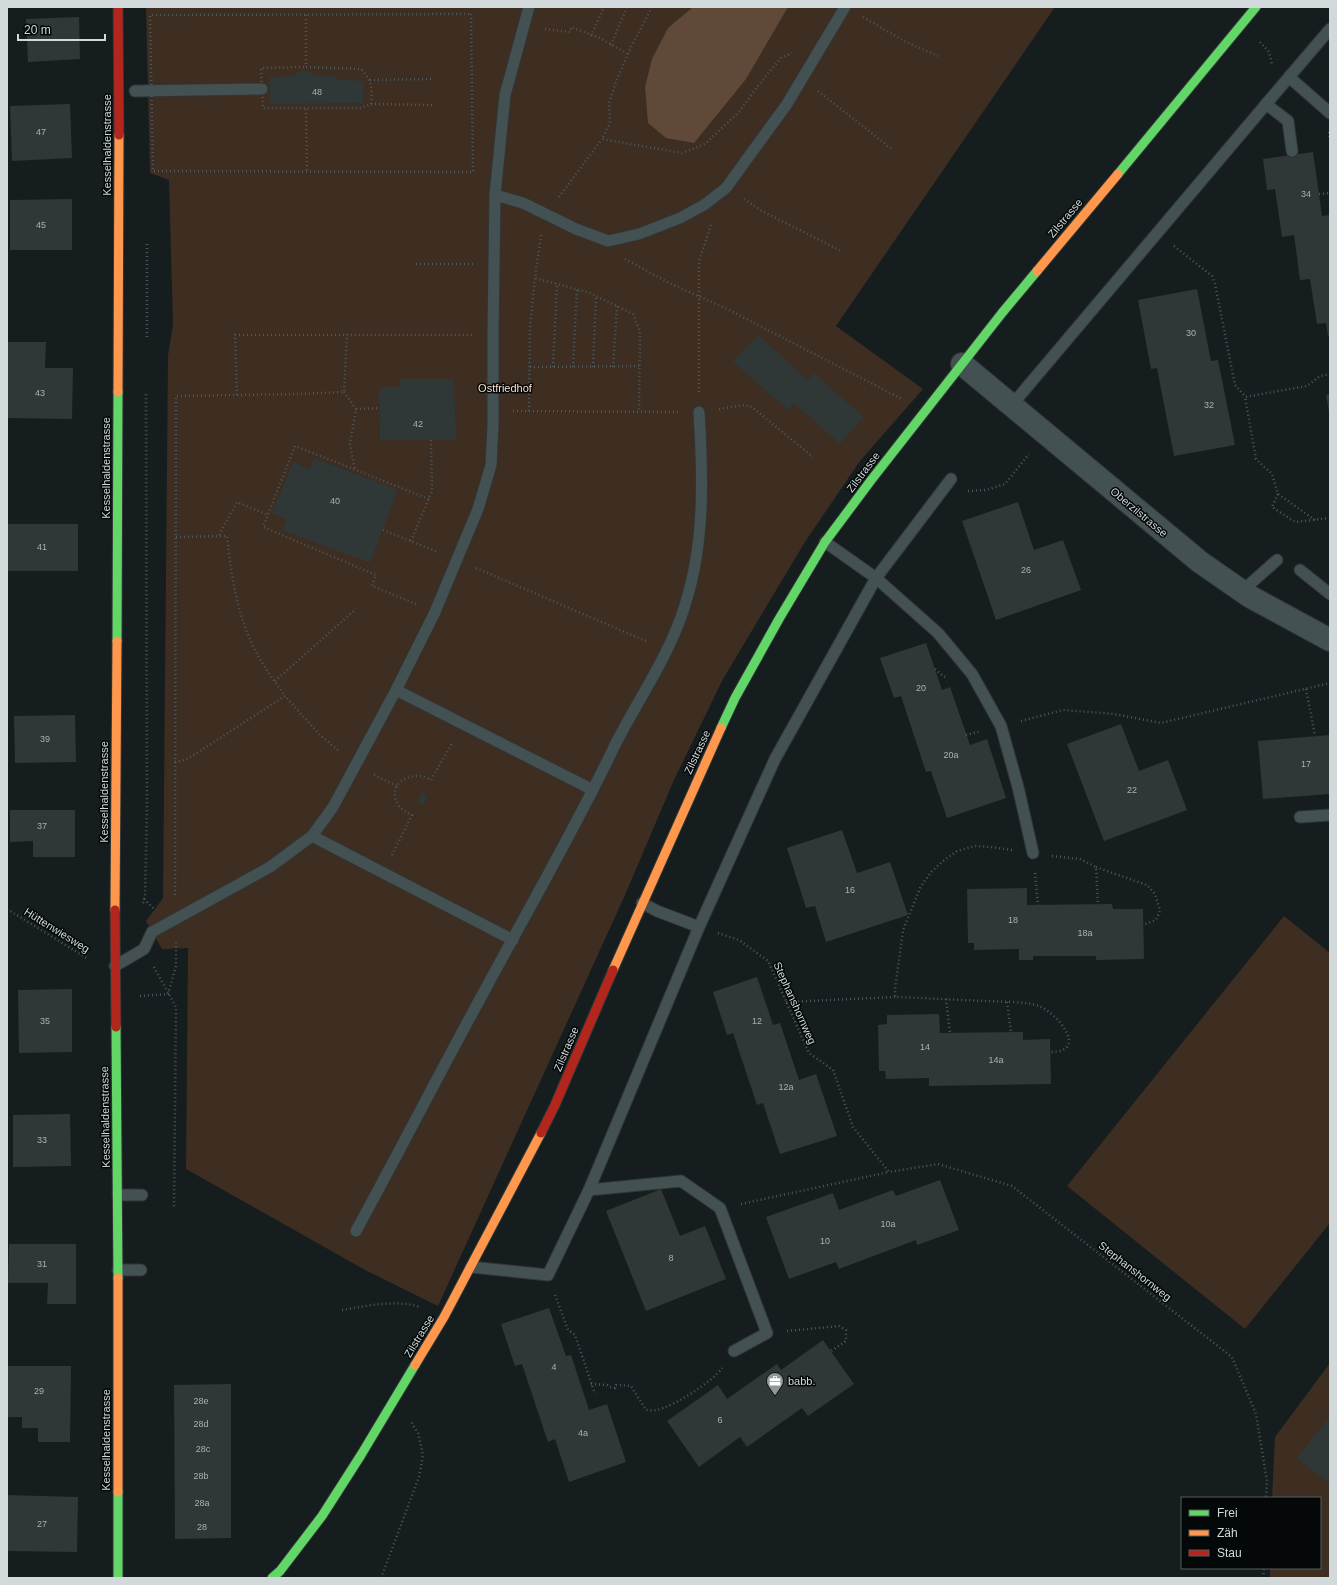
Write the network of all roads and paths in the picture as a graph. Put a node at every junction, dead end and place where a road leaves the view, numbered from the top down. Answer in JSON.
{"nodes":[{"id":1,"x":118,"y":7,"type":"edge"},
{"id":2,"x":529,"y":7,"type":"edge"},
{"id":3,"x":604,"y":7,"type":"edge"},
{"id":4,"x":627,"y":7,"type":"edge"},
{"id":5,"x":652,"y":7,"type":"edge"},
{"id":6,"x":845,"y":7,"type":"edge"},
{"id":7,"x":1256,"y":7,"type":"edge"},
{"id":8,"x":858,"y":14,"type":"dead end"},
{"id":9,"x":306,"y":15,"type":"junction"},
{"id":10,"x":522,"y":27,"type":"junction"},
{"id":11,"x":1330,"y":29,"type":"edge"},
{"id":12,"x":591,"y":36,"type":"junction"},
{"id":13,"x":1257,"y":38,"type":"dead end"},
{"id":14,"x":611,"y":45,"type":"junction"},
{"id":15,"x":1269,"y":52,"type":"dead end"},
{"id":16,"x":628,"y":54,"type":"junction"},
{"id":17,"x":938,"y":56,"type":"dead end"},
{"id":18,"x":815,"y":58,"type":"junction"},
{"id":19,"x":306,"y":67,"type":"junction"},
{"id":20,"x":1289,"y":77,"type":"junction"},
{"id":21,"x":802,"y":78,"type":"junction"},
{"id":22,"x":433,"y":79,"type":"dead end"},
{"id":23,"x":370,"y":80,"type":"junction"},
{"id":24,"x":151,"y":82,"type":"dead end"},
{"id":25,"x":262,"y":89,"type":"junction"},
{"id":26,"x":135,"y":91,"type":"dead end"},
{"id":27,"x":152,"y":98,"type":"dead end"},
{"id":28,"x":371,"y":104,"type":"junction"},
{"id":29,"x":1266,"y":104,"type":"junction"},
{"id":30,"x":434,"y":105,"type":"dead end"},
{"id":31,"x":306,"y":109,"type":"junction"},
{"id":32,"x":1330,"y":113,"type":"edge"},
{"id":33,"x":602,"y":139,"type":"junction"},
{"id":34,"x":893,"y":150,"type":"dead end"},
{"id":35,"x":1292,"y":150,"type":"dead end"},
{"id":36,"x":307,"y":172,"type":"junction"},
{"id":37,"x":726,"y":188,"type":"junction"},
{"id":38,"x":1330,"y":193,"type":"edge"},
{"id":39,"x":1319,"y":194,"type":"dead end"},
{"id":40,"x":495,"y":195,"type":"junction"},
{"id":41,"x":546,"y":215,"type":"junction"},
{"id":42,"x":1157,"y":233,"type":"junction"},
{"id":43,"x":147,"y":240,"type":"dead end"},
{"id":44,"x":608,"y":241,"type":"junction"},
{"id":45,"x":841,"y":250,"type":"dead end"},
{"id":46,"x":416,"y":264,"type":"dead end"},
{"id":47,"x":494,"y":264,"type":"junction"},
{"id":48,"x":536,"y":278,"type":"junction"},
{"id":49,"x":557,"y":284,"type":"junction"},
{"id":50,"x":577,"y":290,"type":"junction"},
{"id":51,"x":596,"y":296,"type":"junction"},
{"id":52,"x":699,"y":296,"type":"junction"},
{"id":53,"x":618,"y":306,"type":"junction"},
{"id":54,"x":347,"y":335,"type":"junction"},
{"id":55,"x":493,"y":335,"type":"junction"},
{"id":56,"x":147,"y":339,"type":"dead end"},
{"id":57,"x":962,"y":364,"type":"junction"},
{"id":58,"x":613,"y":366,"type":"junction"},
{"id":59,"x":640,"y":366,"type":"junction"},
{"id":60,"x":530,"y":367,"type":"junction"},
{"id":61,"x":553,"y":367,"type":"junction"},
{"id":62,"x":573,"y":367,"type":"junction"},
{"id":63,"x":593,"y":367,"type":"junction"},
{"id":64,"x":1330,"y":374,"type":"edge"},
{"id":65,"x":146,"y":389,"type":"dead end"},
{"id":66,"x":344,"y":392,"type":"junction"},
{"id":67,"x":237,"y":395,"type":"junction"},
{"id":68,"x":1245,"y":396,"type":"junction"},
{"id":69,"x":906,"y":402,"type":"dead end"},
{"id":70,"x":1011,"y":406,"type":"junction"},
{"id":71,"x":380,"y":408,"type":"dead end"},
{"id":72,"x":356,"y":409,"type":"junction"},
{"id":73,"x":518,"y":411,"type":"dead end"},
{"id":74,"x":529,"y":411,"type":"junction"},
{"id":75,"x":639,"y":412,"type":"junction"},
{"id":76,"x":699,"y":412,"type":"junction"},
{"id":77,"x":1045,"y":434,"type":"junction"},
{"id":78,"x":431,"y":440,"type":"dead end"},
{"id":79,"x":813,"y":457,"type":"dead end"},
{"id":80,"x":355,"y":470,"type":"junction"},
{"id":81,"x":951,"y":479,"type":"joint"},
{"id":82,"x":1278,"y":494,"type":"junction"},
{"id":83,"x":429,"y":499,"type":"junction"},
{"id":84,"x":268,"y":515,"type":"junction"},
{"id":85,"x":1330,"y":518,"type":"edge"},
{"id":86,"x":1315,"y":520,"type":"junction"},
{"id":87,"x":383,"y":530,"type":"dead end"},
{"id":88,"x":218,"y":536,"type":"junction"},
{"id":89,"x":176,"y":537,"type":"junction"},
{"id":90,"x":412,"y":541,"type":"junction"},
{"id":91,"x":825,"y":542,"type":"junction"},
{"id":92,"x":457,"y":560,"type":"junction"},
{"id":93,"x":1277,"y":560,"type":"dead end"},
{"id":94,"x":477,"y":569,"type":"dead end"},
{"id":95,"x":1300,"y":570,"type":"dead end"},
{"id":96,"x":876,"y":578,"type":"junction"},
{"id":97,"x":1242,"y":591,"type":"junction"},
{"id":98,"x":1330,"y":594,"type":"edge"},
{"id":99,"x":356,"y":610,"type":"dead end"},
{"id":100,"x":435,"y":612,"type":"junction"},
{"id":101,"x":1330,"y":640,"type":"edge"},
{"id":102,"x":667,"y":650,"type":"junction"},
{"id":103,"x":274,"y":681,"type":"junction"},
{"id":104,"x":1330,"y":683,"type":"edge"},
{"id":105,"x":1306,"y":689,"type":"junction"},
{"id":106,"x":396,"y":690,"type":"junction"},
{"id":107,"x":285,"y":696,"type":"junction"},
{"id":108,"x":463,"y":724,"type":"junction"},
{"id":109,"x":1001,"y":726,"type":"junction"},
{"id":110,"x":1316,"y":736,"type":"dead end"},
{"id":111,"x":175,"y":762,"type":"junction"},
{"id":112,"x":355,"y":766,"type":"junction"},
{"id":113,"x":384,"y":780,"type":"dead end"},
{"id":114,"x":397,"y":786,"type":"junction"},
{"id":115,"x":593,"y":790,"type":"junction"},
{"id":116,"x":1330,"y":815,"type":"edge"},
{"id":117,"x":1300,"y":817,"type":"dead end"},
{"id":118,"x":312,"y":836,"type":"junction"},
{"id":119,"x":1033,"y":853,"type":"junction"},
{"id":120,"x":1096,"y":867,"type":"junction"},
{"id":121,"x":383,"y":873,"type":"junction"},
{"id":122,"x":642,"y":903,"type":"junction"},
{"id":123,"x":1098,"y":904,"type":"dead end"},
{"id":124,"x":1038,"y":905,"type":"dead end"},
{"id":125,"x":142,"y":906,"type":"dead end"},
{"id":126,"x":7,"y":909,"type":"edge"},
{"id":127,"x":175,"y":921,"type":"junction"},
{"id":128,"x":1143,"y":925,"type":"dead end"},
{"id":129,"x":699,"y":927,"type":"junction"},
{"id":130,"x":512,"y":940,"type":"junction"},
{"id":131,"x":144,"y":949,"type":"junction"},
{"id":132,"x":93,"y":962,"type":"dead end"},
{"id":133,"x":115,"y":966,"type":"junction"},
{"id":134,"x":168,"y":994,"type":"junction"},
{"id":135,"x":134,"y":996,"type":"dead end"},
{"id":136,"x":895,"y":997,"type":"junction"},
{"id":137,"x":946,"y":999,"type":"junction"},
{"id":138,"x":786,"y":1002,"type":"junction"},
{"id":139,"x":1007,"y":1002,"type":"junction"},
{"id":140,"x":1011,"y":1032,"type":"dead end"},
{"id":141,"x":950,"y":1034,"type":"dead end"},
{"id":142,"x":1050,"y":1052,"type":"dead end"},
{"id":143,"x":889,"y":1172,"type":"junction"},
{"id":144,"x":588,"y":1190,"type":"junction"},
{"id":145,"x":118,"y":1195,"type":"junction"},
{"id":146,"x":142,"y":1195,"type":"dead end"},
{"id":147,"x":720,"y":1208,"type":"junction"},
{"id":148,"x":174,"y":1209,"type":"dead end"},
{"id":149,"x":356,"y":1231,"type":"dead end"},
{"id":150,"x":471,"y":1267,"type":"junction"},
{"id":151,"x":118,"y":1270,"type":"junction"},
{"id":152,"x":141,"y":1270,"type":"dead end"},
{"id":153,"x":548,"y":1275,"type":"junction"},
{"id":154,"x":425,"y":1309,"type":"dead end"},
{"id":155,"x":342,"y":1310,"type":"dead end"},
{"id":156,"x":767,"y":1333,"type":"junction"},
{"id":157,"x":734,"y":1351,"type":"joint"},
{"id":158,"x":831,"y":1352,"type":"dead end"},
{"id":159,"x":591,"y":1384,"type":"junction"},
{"id":160,"x":595,"y":1394,"type":"dead end"},
{"id":161,"x":407,"y":1416,"type":"dead end"},
{"id":162,"x":1266,"y":1497,"type":"edge"},
{"id":163,"x":118,"y":1578,"type":"edge"},
{"id":164,"x":272,"y":1578,"type":"edge"},
{"id":165,"x":381,"y":1578,"type":"edge"}],
"edges":[{"from":1,"to":133,"type":"street","name":"Kesselhaldenstrasse"},
{"from":2,"to":10,"type":"lane"},
{"from":3,"to":12,"type":"path"},
{"from":4,"to":14,"type":"path"},
{"from":5,"to":16,"type":"path"},
{"from":6,"to":18,"type":"lane"},
{"from":7,"to":57,"type":"street","name":"Zilstrasse"},
{"from":8,"to":17,"type":"path"},
{"from":9,"to":19,"type":"path"},
{"from":9,"to":24,"type":"path"},
{"from":9,"to":36,"type":"path"},
{"from":10,"to":12,"type":"path"},
{"from":10,"to":40,"type":"lane"},
{"from":11,"to":20,"type":"lane"},
{"from":12,"to":14,"type":"path"},
{"from":13,"to":15,"type":"path"},
{"from":14,"to":16,"type":"path"},
{"from":16,"to":33,"type":"path"},
{"from":18,"to":21,"type":"lane"},
{"from":18,"to":33,"type":"path"},
{"from":19,"to":23,"type":"path"},
{"from":19,"to":25,"type":"path"},
{"from":20,"to":29,"type":"lane"},
{"from":20,"to":32,"type":"lane"},
{"from":21,"to":34,"type":"path"},
{"from":21,"to":37,"type":"lane"},
{"from":22,"to":23,"type":"path"},
{"from":23,"to":28,"type":"path"},
{"from":25,"to":26,"type":"lane"},
{"from":25,"to":31,"type":"path"},
{"from":27,"to":36,"type":"path"},
{"from":28,"to":30,"type":"path"},
{"from":28,"to":31,"type":"path"},
{"from":29,"to":35,"type":"lane"},
{"from":29,"to":42,"type":"lane"},
{"from":31,"to":36,"type":"path"},
{"from":33,"to":41,"type":"path"},
{"from":37,"to":44,"type":"lane"},
{"from":37,"to":45,"type":"path"},
{"from":37,"to":52,"type":"path"},
{"from":38,"to":39,"type":"path"},
{"from":40,"to":41,"type":"lane"},
{"from":40,"to":47,"type":"lane"},
{"from":41,"to":44,"type":"lane"},
{"from":41,"to":48,"type":"path"},
{"from":42,"to":68,"type":"path"},
{"from":42,"to":70,"type":"lane"},
{"from":43,"to":56,"type":"path"},
{"from":44,"to":52,"type":"path"},
{"from":46,"to":47,"type":"path"},
{"from":47,"to":55,"type":"lane"},
{"from":48,"to":49,"type":"path"},
{"from":48,"to":60,"type":"path"},
{"from":49,"to":50,"type":"path"},
{"from":49,"to":61,"type":"path"},
{"from":50,"to":51,"type":"path"},
{"from":50,"to":62,"type":"path"},
{"from":51,"to":53,"type":"path"},
{"from":51,"to":63,"type":"path"},
{"from":52,"to":69,"type":"path"},
{"from":52,"to":76,"type":"path"},
{"from":53,"to":58,"type":"path"},
{"from":53,"to":59,"type":"path"},
{"from":54,"to":55,"type":"path"},
{"from":54,"to":66,"type":"path"},
{"from":54,"to":67,"type":"path"},
{"from":55,"to":92,"type":"lane"},
{"from":57,"to":70,"type":"street","name":"Oberzilstrasse"},
{"from":57,"to":91,"type":"street","name":"Zilstrasse"},
{"from":58,"to":59,"type":"path"},
{"from":58,"to":63,"type":"path"},
{"from":59,"to":75,"type":"path"},
{"from":60,"to":61,"type":"path"},
{"from":60,"to":74,"type":"path"},
{"from":61,"to":62,"type":"path"},
{"from":62,"to":63,"type":"path"},
{"from":64,"to":68,"type":"path"},
{"from":65,"to":125,"type":"path"},
{"from":66,"to":67,"type":"path"},
{"from":66,"to":72,"type":"path"},
{"from":67,"to":89,"type":"path"},
{"from":68,"to":82,"type":"path"},
{"from":70,"to":77,"type":"street","name":"Oberzilstrasse"},
{"from":71,"to":72,"type":"path"},
{"from":72,"to":80,"type":"path"},
{"from":73,"to":74,"type":"path"},
{"from":74,"to":75,"type":"path"},
{"from":75,"to":76,"type":"path"},
{"from":76,"to":79,"type":"path"},
{"from":76,"to":102,"type":"lane"},
{"from":77,"to":81,"type":"path"},
{"from":77,"to":97,"type":"street","name":"Oberzilstrasse"},
{"from":78,"to":83,"type":"path"},
{"from":80,"to":83,"type":"path"},
{"from":80,"to":84,"type":"path"},
{"from":81,"to":96,"type":"lane"},
{"from":82,"to":86,"type":"path"},
{"from":82,"to":86,"type":"path"},
{"from":83,"to":90,"type":"path"},
{"from":84,"to":88,"type":"path"},
{"from":84,"to":100,"type":"path"},
{"from":85,"to":86,"type":"path"},
{"from":87,"to":90,"type":"path"},
{"from":88,"to":89,"type":"path"},
{"from":88,"to":103,"type":"path"},
{"from":89,"to":111,"type":"path"},
{"from":90,"to":92,"type":"path"},
{"from":91,"to":96,"type":"lane"},
{"from":91,"to":122,"type":"street","name":"Zilstrasse"},
{"from":92,"to":100,"type":"lane"},
{"from":93,"to":97,"type":"lane"},
{"from":94,"to":102,"type":"path"},
{"from":95,"to":98,"type":"lane"},
{"from":96,"to":109,"type":"lane"},
{"from":96,"to":129,"type":"lane"},
{"from":97,"to":101,"type":"street","name":"Oberzilstrasse"},
{"from":99,"to":103,"type":"path"},
{"from":100,"to":106,"type":"lane"},
{"from":102,"to":115,"type":"lane"},
{"from":103,"to":107,"type":"path"},
{"from":104,"to":105,"type":"path"},
{"from":105,"to":109,"type":"path"},
{"from":105,"to":110,"type":"path"},
{"from":106,"to":108,"type":"lane"},
{"from":106,"to":112,"type":"lane"},
{"from":107,"to":111,"type":"path"},
{"from":107,"to":112,"type":"path"},
{"from":108,"to":114,"type":"path"},
{"from":108,"to":115,"type":"lane"},
{"from":109,"to":119,"type":"lane"},
{"from":111,"to":127,"type":"path"},
{"from":112,"to":118,"type":"lane"},
{"from":113,"to":114,"type":"path"},
{"from":114,"to":121,"type":"path"},
{"from":115,"to":130,"type":"lane"},
{"from":116,"to":117,"type":"lane"},
{"from":118,"to":121,"type":"lane"},
{"from":118,"to":127,"type":"lane"},
{"from":119,"to":120,"type":"path"},
{"from":119,"to":124,"type":"path"},
{"from":119,"to":136,"type":"path"},
{"from":120,"to":123,"type":"path"},
{"from":120,"to":128,"type":"path"},
{"from":121,"to":130,"type":"lane"},
{"from":122,"to":129,"type":"lane"},
{"from":122,"to":150,"type":"street","name":"Zilstrasse"},
{"from":126,"to":132,"type":"path","name":"Hüttenwiesweg"},
{"from":127,"to":131,"type":"lane"},
{"from":127,"to":134,"type":"path"},
{"from":129,"to":138,"type":"path","name":"Stephanshornweg"},
{"from":129,"to":144,"type":"lane"},
{"from":130,"to":149,"type":"lane"},
{"from":131,"to":133,"type":"lane"},
{"from":131,"to":134,"type":"path"},
{"from":133,"to":145,"type":"street","name":"Kesselhaldenstrasse"},
{"from":134,"to":135,"type":"path"},
{"from":134,"to":148,"type":"path"},
{"from":136,"to":137,"type":"path"},
{"from":136,"to":138,"type":"path"},
{"from":137,"to":139,"type":"path"},
{"from":137,"to":141,"type":"path"},
{"from":138,"to":143,"type":"path","name":"Stephanshornweg"},
{"from":139,"to":140,"type":"path"},
{"from":139,"to":142,"type":"path"},
{"from":143,"to":147,"type":"path","name":"Stephanshornweg"},
{"from":143,"to":162,"type":"path","name":"Stephanshornweg"},
{"from":144,"to":147,"type":"lane"},
{"from":144,"to":153,"type":"lane"},
{"from":145,"to":146,"type":"lane"},
{"from":145,"to":151,"type":"street","name":"Kesselhaldenstrasse"},
{"from":147,"to":156,"type":"lane"},
{"from":150,"to":153,"type":"lane"},
{"from":150,"to":164,"type":"street","name":"Zilstrasse"},
{"from":151,"to":152,"type":"lane"},
{"from":151,"to":163,"type":"street","name":"Kesselhaldenstrasse"},
{"from":153,"to":159,"type":"path"},
{"from":154,"to":155,"type":"path"},
{"from":156,"to":157,"type":"lane"},
{"from":156,"to":158,"type":"path"},
{"from":157,"to":159,"type":"path"},
{"from":159,"to":160,"type":"path"},
{"from":161,"to":165,"type":"path"}]}
